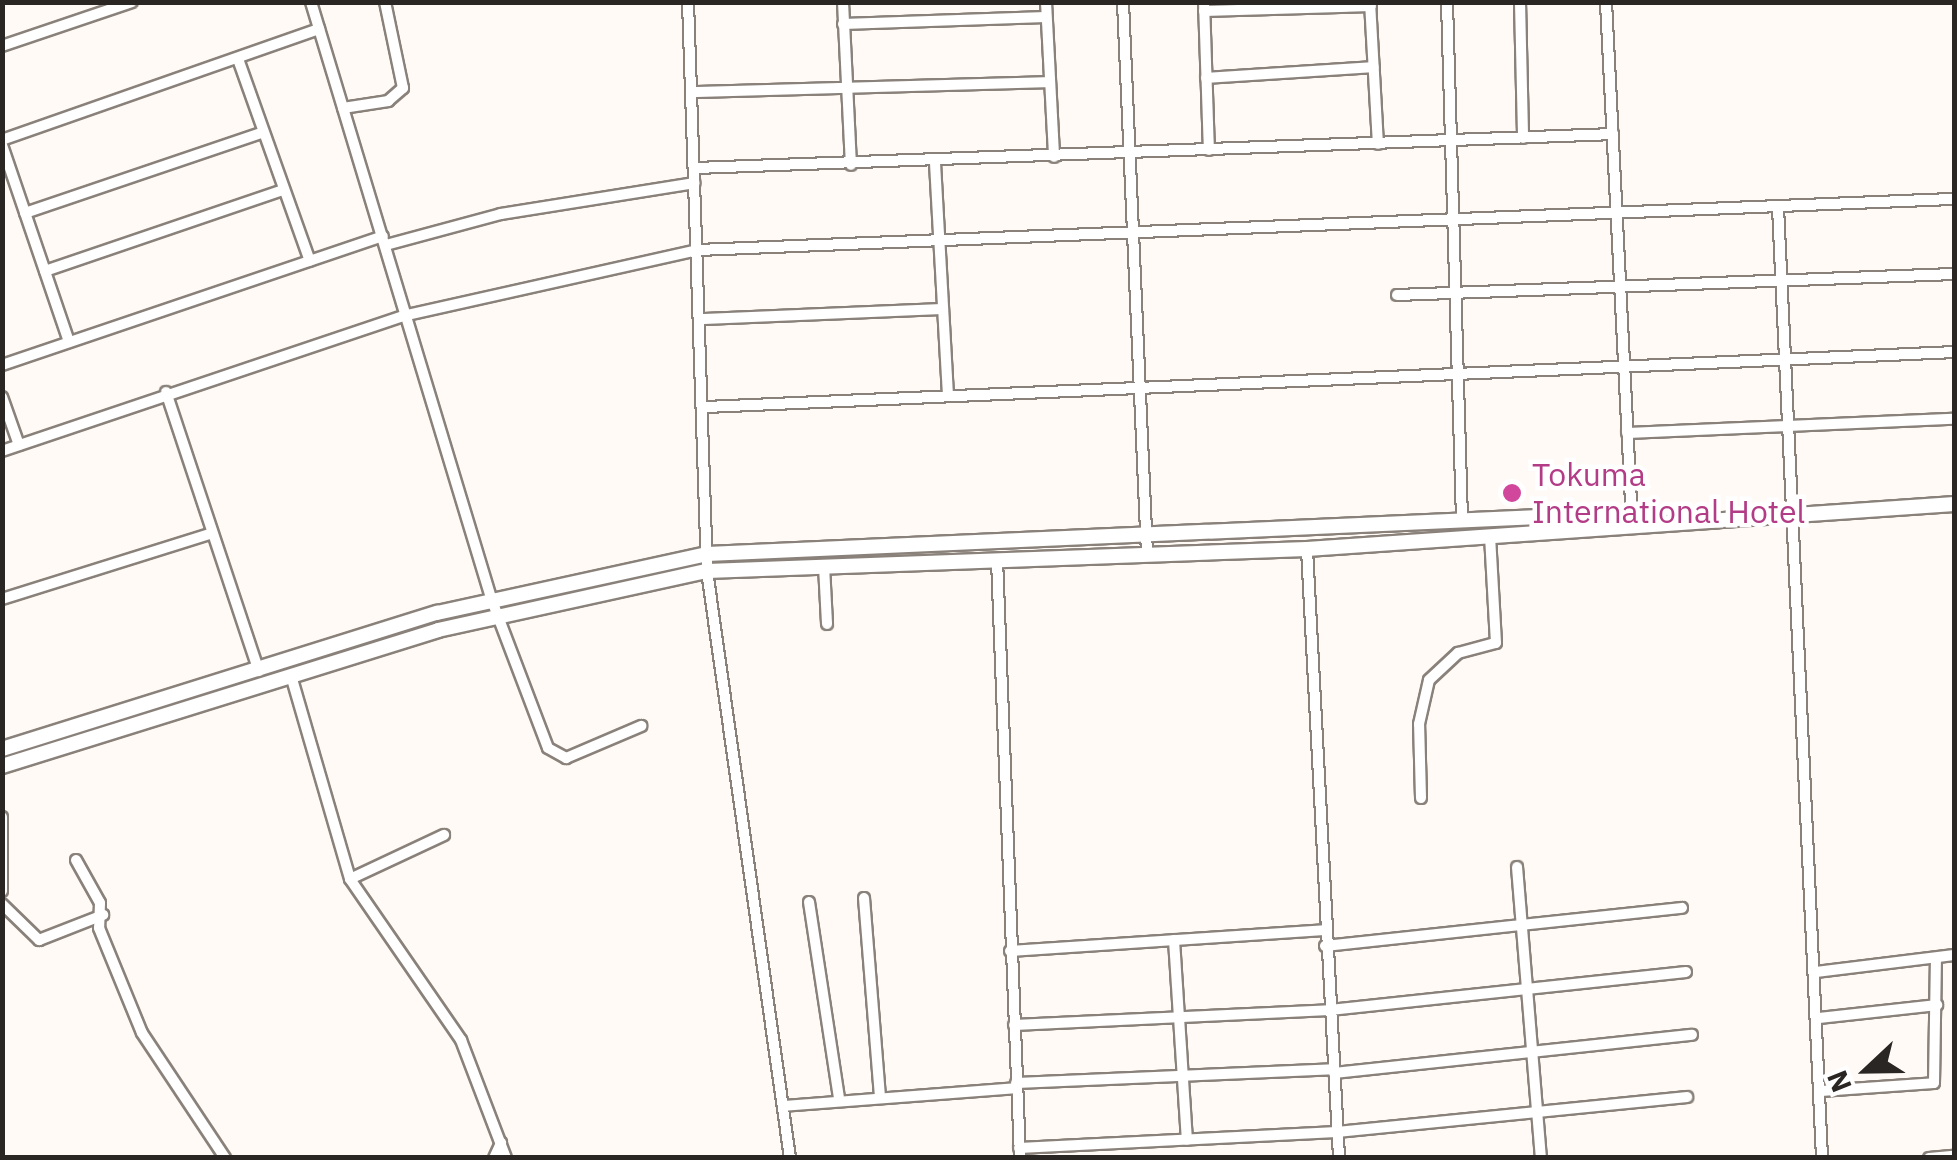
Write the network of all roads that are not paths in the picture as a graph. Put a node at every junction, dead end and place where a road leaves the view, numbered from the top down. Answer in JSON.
{"nodes":[{"id":1,"x":132,"y":2,"type":"edge"},
{"id":2,"x":311,"y":2,"type":"edge"},
{"id":3,"x":386,"y":2,"type":"edge"},
{"id":4,"x":688,"y":2,"type":"edge"},
{"id":5,"x":842,"y":2,"type":"edge"},
{"id":6,"x":1046,"y":2,"type":"edge"},
{"id":7,"x":1123,"y":2,"type":"edge"},
{"id":8,"x":1446,"y":2,"type":"edge"},
{"id":9,"x":1520,"y":2,"type":"edge"},
{"id":10,"x":1606,"y":2,"type":"edge"},
{"id":11,"x":1371,"y":4,"type":"edge"},
{"id":12,"x":1204,"y":7,"type":"edge"},
{"id":13,"x":1046,"y":17,"type":"junction"},
{"id":14,"x":843,"y":24,"type":"junction"},
{"id":15,"x":319,"y":29,"type":"junction"},
{"id":16,"x":2,"y":46,"type":"edge"},
{"id":17,"x":238,"y":58,"type":"junction"},
{"id":18,"x":1374,"y":67,"type":"junction"},
{"id":19,"x":1206,"y":78,"type":"junction"},
{"id":20,"x":1048,"y":82,"type":"junction"},
{"id":21,"x":846,"y":89,"type":"junction"},
{"id":22,"x":693,"y":92,"type":"junction"},
{"id":23,"x":344,"y":108,"type":"junction"},
{"id":24,"x":262,"y":133,"type":"junction"},
{"id":25,"x":1613,"y":134,"type":"junction"},
{"id":26,"x":1522,"y":138,"type":"junction"},
{"id":27,"x":1453,"y":141,"type":"junction"},
{"id":28,"x":2,"y":142,"type":"edge"},
{"id":29,"x":1378,"y":144,"type":"junction"},
{"id":30,"x":1209,"y":150,"type":"junction"},
{"id":31,"x":1130,"y":153,"type":"junction"},
{"id":32,"x":1054,"y":157,"type":"junction"},
{"id":33,"x":935,"y":164,"type":"junction"},
{"id":34,"x":851,"y":165,"type":"junction"},
{"id":35,"x":696,"y":168,"type":"junction"},
{"id":36,"x":696,"y":183,"type":"junction"},
{"id":37,"x":283,"y":190,"type":"junction"},
{"id":38,"x":1954,"y":200,"type":"edge"},
{"id":39,"x":1778,"y":207,"type":"junction"},
{"id":40,"x":25,"y":213,"type":"junction"},
{"id":41,"x":1617,"y":213,"type":"junction"},
{"id":42,"x":1457,"y":224,"type":"junction"},
{"id":43,"x":1134,"y":234,"type":"junction"},
{"id":44,"x":384,"y":240,"type":"junction"},
{"id":45,"x":939,"y":241,"type":"junction"},
{"id":46,"x":698,"y":250,"type":"junction"},
{"id":47,"x":310,"y":260,"type":"junction"},
{"id":48,"x":45,"y":271,"type":"junction"},
{"id":49,"x":1954,"y":274,"type":"edge"},
{"id":50,"x":1784,"y":282,"type":"junction"},
{"id":51,"x":1621,"y":290,"type":"junction"},
{"id":52,"x":1397,"y":295,"type":"dead end"},
{"id":53,"x":1460,"y":298,"type":"junction"},
{"id":54,"x":943,"y":309,"type":"junction"},
{"id":55,"x":407,"y":315,"type":"junction"},
{"id":56,"x":703,"y":319,"type":"junction"},
{"id":57,"x":69,"y":342,"type":"junction"},
{"id":58,"x":1954,"y":352,"type":"edge"},
{"id":59,"x":1785,"y":360,"type":"junction"},
{"id":60,"x":2,"y":364,"type":"edge"},
{"id":61,"x":1625,"y":366,"type":"junction"},
{"id":62,"x":1463,"y":372,"type":"junction"},
{"id":63,"x":1144,"y":382,"type":"junction"},
{"id":64,"x":166,"y":392,"type":"junction"},
{"id":65,"x":948,"y":395,"type":"junction"},
{"id":66,"x":2,"y":396,"type":"edge"},
{"id":67,"x":706,"y":407,"type":"junction"},
{"id":68,"x":1954,"y":419,"type":"edge"},
{"id":69,"x":1787,"y":427,"type":"junction"},
{"id":70,"x":1626,"y":433,"type":"junction"},
{"id":71,"x":19,"y":445,"type":"junction"},
{"id":72,"x":2,"y":450,"type":"edge"},
{"id":73,"x":1954,"y":504,"type":"edge"},
{"id":74,"x":1791,"y":512,"type":"junction"},
{"id":75,"x":1462,"y":520,"type":"junction"},
{"id":76,"x":1629,"y":522,"type":"junction"},
{"id":77,"x":212,"y":532,"type":"junction"},
{"id":78,"x":1151,"y":536,"type":"junction"},
{"id":79,"x":1490,"y":536,"type":"junction"},
{"id":80,"x":1307,"y":549,"type":"junction"},
{"id":81,"x":707,"y":554,"type":"junction"},
{"id":82,"x":1147,"y":555,"type":"junction"},
{"id":83,"x":997,"y":559,"type":"junction"},
{"id":84,"x":824,"y":566,"type":"junction"},
{"id":85,"x":707,"y":571,"type":"junction"},
{"id":86,"x":492,"y":598,"type":"junction"},
{"id":87,"x":2,"y":599,"type":"edge"},
{"id":88,"x":497,"y":614,"type":"junction"},
{"id":89,"x":826,"y":624,"type":"dead end"},
{"id":90,"x":260,"y":672,"type":"junction"},
{"id":91,"x":292,"y":679,"type":"junction"},
{"id":92,"x":641,"y":726,"type":"dead end"},
{"id":93,"x":2,"y":749,"type":"edge"},
{"id":94,"x":2,"y":766,"type":"edge"},
{"id":95,"x":1421,"y":798,"type":"dead end"},
{"id":96,"x":2,"y":816,"type":"edge"},
{"id":97,"x":444,"y":835,"type":"dead end"},
{"id":98,"x":76,"y":860,"type":"dead end"},
{"id":99,"x":1517,"y":867,"type":"dead end"},
{"id":100,"x":350,"y":879,"type":"junction"},
{"id":101,"x":2,"y":892,"type":"edge"},
{"id":102,"x":864,"y":898,"type":"dead end"},
{"id":103,"x":809,"y":902,"type":"dead end"},
{"id":104,"x":2,"y":904,"type":"edge"},
{"id":105,"x":1682,"y":908,"type":"dead end"},
{"id":106,"x":104,"y":914,"type":"junction"},
{"id":107,"x":1521,"y":926,"type":"junction"},
{"id":108,"x":1324,"y":930,"type":"junction"},
{"id":109,"x":1174,"y":940,"type":"junction"},
{"id":110,"x":1325,"y":946,"type":"junction"},
{"id":111,"x":1010,"y":951,"type":"junction"},
{"id":112,"x":1954,"y":956,"type":"edge"},
{"id":113,"x":1936,"y":958,"type":"junction"},
{"id":114,"x":1686,"y":972,"type":"dead end"},
{"id":115,"x":1816,"y":972,"type":"junction"},
{"id":116,"x":1523,"y":988,"type":"junction"},
{"id":117,"x":1936,"y":1006,"type":"junction"},
{"id":118,"x":1330,"y":1010,"type":"junction"},
{"id":119,"x":1819,"y":1018,"type":"junction"},
{"id":120,"x":1179,"y":1020,"type":"junction"},
{"id":121,"x":1014,"y":1025,"type":"junction"},
{"id":122,"x":1692,"y":1035,"type":"dead end"},
{"id":123,"x":1529,"y":1052,"type":"junction"},
{"id":124,"x":1334,"y":1071,"type":"junction"},
{"id":125,"x":1185,"y":1076,"type":"junction"},
{"id":126,"x":1016,"y":1085,"type":"junction"},
{"id":127,"x":1821,"y":1091,"type":"junction"},
{"id":128,"x":880,"y":1094,"type":"junction"},
{"id":129,"x":840,"y":1097,"type":"junction"},
{"id":130,"x":1687,"y":1097,"type":"dead end"},
{"id":131,"x":783,"y":1106,"type":"junction"},
{"id":132,"x":1536,"y":1113,"type":"junction"},
{"id":133,"x":1337,"y":1132,"type":"junction"},
{"id":134,"x":1187,"y":1140,"type":"junction"},
{"id":135,"x":502,"y":1143,"type":"junction"},
{"id":136,"x":1019,"y":1153,"type":"edge"},
{"id":137,"x":1954,"y":1156,"type":"edge"},
{"id":138,"x":225,"y":1158,"type":"edge"},
{"id":139,"x":494,"y":1158,"type":"edge"},
{"id":140,"x":506,"y":1158,"type":"edge"},
{"id":141,"x":790,"y":1158,"type":"edge"},
{"id":142,"x":1338,"y":1158,"type":"edge"},
{"id":143,"x":1541,"y":1158,"type":"edge"},
{"id":144,"x":1822,"y":1158,"type":"edge"},
{"id":145,"x":1929,"y":1158,"type":"edge"}],
"edges":[{"from":1,"to":16,"type":"street"},
{"from":2,"to":15,"type":"street"},
{"from":3,"to":23,"type":"street"},
{"from":4,"to":22,"type":"street"},
{"from":5,"to":14,"type":"street"},
{"from":6,"to":13,"type":"street"},
{"from":7,"to":31,"type":"street"},
{"from":8,"to":27,"type":"street"},
{"from":9,"to":26,"type":"street"},
{"from":10,"to":25,"type":"street"},
{"from":11,"to":12,"type":"street"},
{"from":11,"to":18,"type":"street"},
{"from":12,"to":19,"type":"street"},
{"from":13,"to":14,"type":"street"},
{"from":13,"to":20,"type":"street"},
{"from":14,"to":21,"type":"street"},
{"from":15,"to":17,"type":"street"},
{"from":15,"to":23,"type":"street"},
{"from":17,"to":24,"type":"street"},
{"from":17,"to":28,"type":"street"},
{"from":18,"to":19,"type":"street"},
{"from":18,"to":29,"type":"street"},
{"from":19,"to":30,"type":"street"},
{"from":20,"to":21,"type":"street"},
{"from":20,"to":32,"type":"street"},
{"from":21,"to":22,"type":"street"},
{"from":21,"to":34,"type":"street"},
{"from":22,"to":35,"type":"street"},
{"from":23,"to":44,"type":"street"},
{"from":24,"to":37,"type":"street"},
{"from":24,"to":40,"type":"street"},
{"from":25,"to":26,"type":"street"},
{"from":25,"to":41,"type":"street"},
{"from":26,"to":27,"type":"street"},
{"from":27,"to":29,"type":"street"},
{"from":27,"to":42,"type":"street"},
{"from":28,"to":40,"type":"street"},
{"from":29,"to":30,"type":"street"},
{"from":30,"to":31,"type":"street"},
{"from":31,"to":32,"type":"street"},
{"from":31,"to":43,"type":"street"},
{"from":32,"to":33,"type":"street"},
{"from":33,"to":34,"type":"street"},
{"from":33,"to":45,"type":"street"},
{"from":34,"to":35,"type":"street"},
{"from":35,"to":36,"type":"street"},
{"from":36,"to":44,"type":"street"},
{"from":36,"to":46,"type":"street"},
{"from":37,"to":47,"type":"street"},
{"from":37,"to":48,"type":"street"},
{"from":38,"to":39,"type":"street"},
{"from":39,"to":41,"type":"street"},
{"from":39,"to":50,"type":"street"},
{"from":40,"to":48,"type":"street"},
{"from":41,"to":42,"type":"street"},
{"from":41,"to":51,"type":"street"},
{"from":42,"to":43,"type":"street"},
{"from":42,"to":53,"type":"street"},
{"from":43,"to":45,"type":"street"},
{"from":43,"to":63,"type":"street"},
{"from":44,"to":47,"type":"street"},
{"from":44,"to":55,"type":"street"},
{"from":45,"to":46,"type":"street"},
{"from":45,"to":54,"type":"street"},
{"from":46,"to":55,"type":"street"},
{"from":46,"to":56,"type":"street"},
{"from":47,"to":57,"type":"street"},
{"from":48,"to":57,"type":"street"},
{"from":49,"to":50,"type":"street"},
{"from":50,"to":51,"type":"street"},
{"from":50,"to":59,"type":"street"},
{"from":51,"to":53,"type":"street"},
{"from":51,"to":61,"type":"street"},
{"from":52,"to":53,"type":"street"},
{"from":53,"to":62,"type":"street"},
{"from":54,"to":56,"type":"street"},
{"from":54,"to":65,"type":"street"},
{"from":55,"to":64,"type":"street"},
{"from":55,"to":86,"type":"street"},
{"from":56,"to":67,"type":"street"},
{"from":57,"to":60,"type":"street"},
{"from":58,"to":59,"type":"street"},
{"from":59,"to":61,"type":"street"},
{"from":59,"to":69,"type":"street"},
{"from":61,"to":62,"type":"street"},
{"from":61,"to":70,"type":"street"},
{"from":62,"to":63,"type":"street"},
{"from":62,"to":75,"type":"street"},
{"from":63,"to":65,"type":"street"},
{"from":63,"to":78,"type":"street"},
{"from":64,"to":71,"type":"street"},
{"from":64,"to":77,"type":"street"},
{"from":65,"to":67,"type":"street"},
{"from":66,"to":71,"type":"street"},
{"from":67,"to":81,"type":"street"},
{"from":68,"to":69,"type":"street"},
{"from":69,"to":70,"type":"street"},
{"from":69,"to":74,"type":"street"},
{"from":70,"to":76,"type":"street"},
{"from":71,"to":72,"type":"street"},
{"from":73,"to":74,"type":"main road"},
{"from":74,"to":76,"type":"main road"},
{"from":74,"to":115,"type":"street"},
{"from":75,"to":76,"type":"main road"},
{"from":75,"to":78,"type":"main road"},
{"from":76,"to":79,"type":"main road"},
{"from":77,"to":87,"type":"street"},
{"from":77,"to":90,"type":"street"},
{"from":78,"to":81,"type":"main road"},
{"from":78,"to":82,"type":"street"},
{"from":79,"to":80,"type":"main road"},
{"from":79,"to":95,"type":"street"},
{"from":80,"to":82,"type":"main road"},
{"from":80,"to":108,"type":"street"},
{"from":81,"to":85,"type":"street"},
{"from":81,"to":86,"type":"main road"},
{"from":82,"to":83,"type":"main road"},
{"from":83,"to":84,"type":"main road"},
{"from":83,"to":111,"type":"street"},
{"from":84,"to":85,"type":"main road"},
{"from":84,"to":89,"type":"street"},
{"from":85,"to":88,"type":"main road"},
{"from":85,"to":131,"type":"street"},
{"from":86,"to":88,"type":"street"},
{"from":86,"to":90,"type":"main road"},
{"from":88,"to":91,"type":"main road"},
{"from":88,"to":92,"type":"street"},
{"from":90,"to":93,"type":"main road"},
{"from":91,"to":94,"type":"main road"},
{"from":91,"to":100,"type":"street"},
{"from":96,"to":101,"type":"street"},
{"from":97,"to":100,"type":"street"},
{"from":98,"to":106,"type":"street"},
{"from":99,"to":107,"type":"street"},
{"from":100,"to":135,"type":"street"},
{"from":102,"to":128,"type":"street"},
{"from":103,"to":129,"type":"street"},
{"from":104,"to":106,"type":"street"},
{"from":105,"to":107,"type":"street"},
{"from":106,"to":138,"type":"street"},
{"from":107,"to":110,"type":"street"},
{"from":107,"to":116,"type":"street"},
{"from":108,"to":109,"type":"street"},
{"from":108,"to":110,"type":"street"},
{"from":109,"to":111,"type":"street"},
{"from":109,"to":120,"type":"street"},
{"from":110,"to":118,"type":"street"},
{"from":111,"to":121,"type":"street"},
{"from":112,"to":113,"type":"street"},
{"from":113,"to":115,"type":"street"},
{"from":113,"to":117,"type":"street"},
{"from":114,"to":116,"type":"street"},
{"from":115,"to":119,"type":"street"},
{"from":116,"to":118,"type":"street"},
{"from":116,"to":123,"type":"street"},
{"from":117,"to":119,"type":"street"},
{"from":117,"to":127,"type":"street"},
{"from":118,"to":120,"type":"street"},
{"from":118,"to":124,"type":"street"},
{"from":119,"to":127,"type":"street"},
{"from":120,"to":121,"type":"street"},
{"from":120,"to":125,"type":"street"},
{"from":121,"to":126,"type":"street"},
{"from":122,"to":123,"type":"street"},
{"from":123,"to":124,"type":"street"},
{"from":123,"to":132,"type":"street"},
{"from":124,"to":125,"type":"street"},
{"from":124,"to":133,"type":"street"},
{"from":125,"to":126,"type":"street"},
{"from":125,"to":134,"type":"street"},
{"from":126,"to":128,"type":"street"},
{"from":126,"to":136,"type":"street"},
{"from":127,"to":144,"type":"street"},
{"from":128,"to":129,"type":"street"},
{"from":129,"to":131,"type":"street"},
{"from":130,"to":132,"type":"street"},
{"from":131,"to":141,"type":"street"},
{"from":132,"to":133,"type":"street"},
{"from":132,"to":143,"type":"street"},
{"from":133,"to":134,"type":"street"},
{"from":133,"to":142,"type":"street"},
{"from":134,"to":136,"type":"street"},
{"from":135,"to":139,"type":"street"},
{"from":135,"to":140,"type":"street"},
{"from":137,"to":145,"type":"street"}]}
